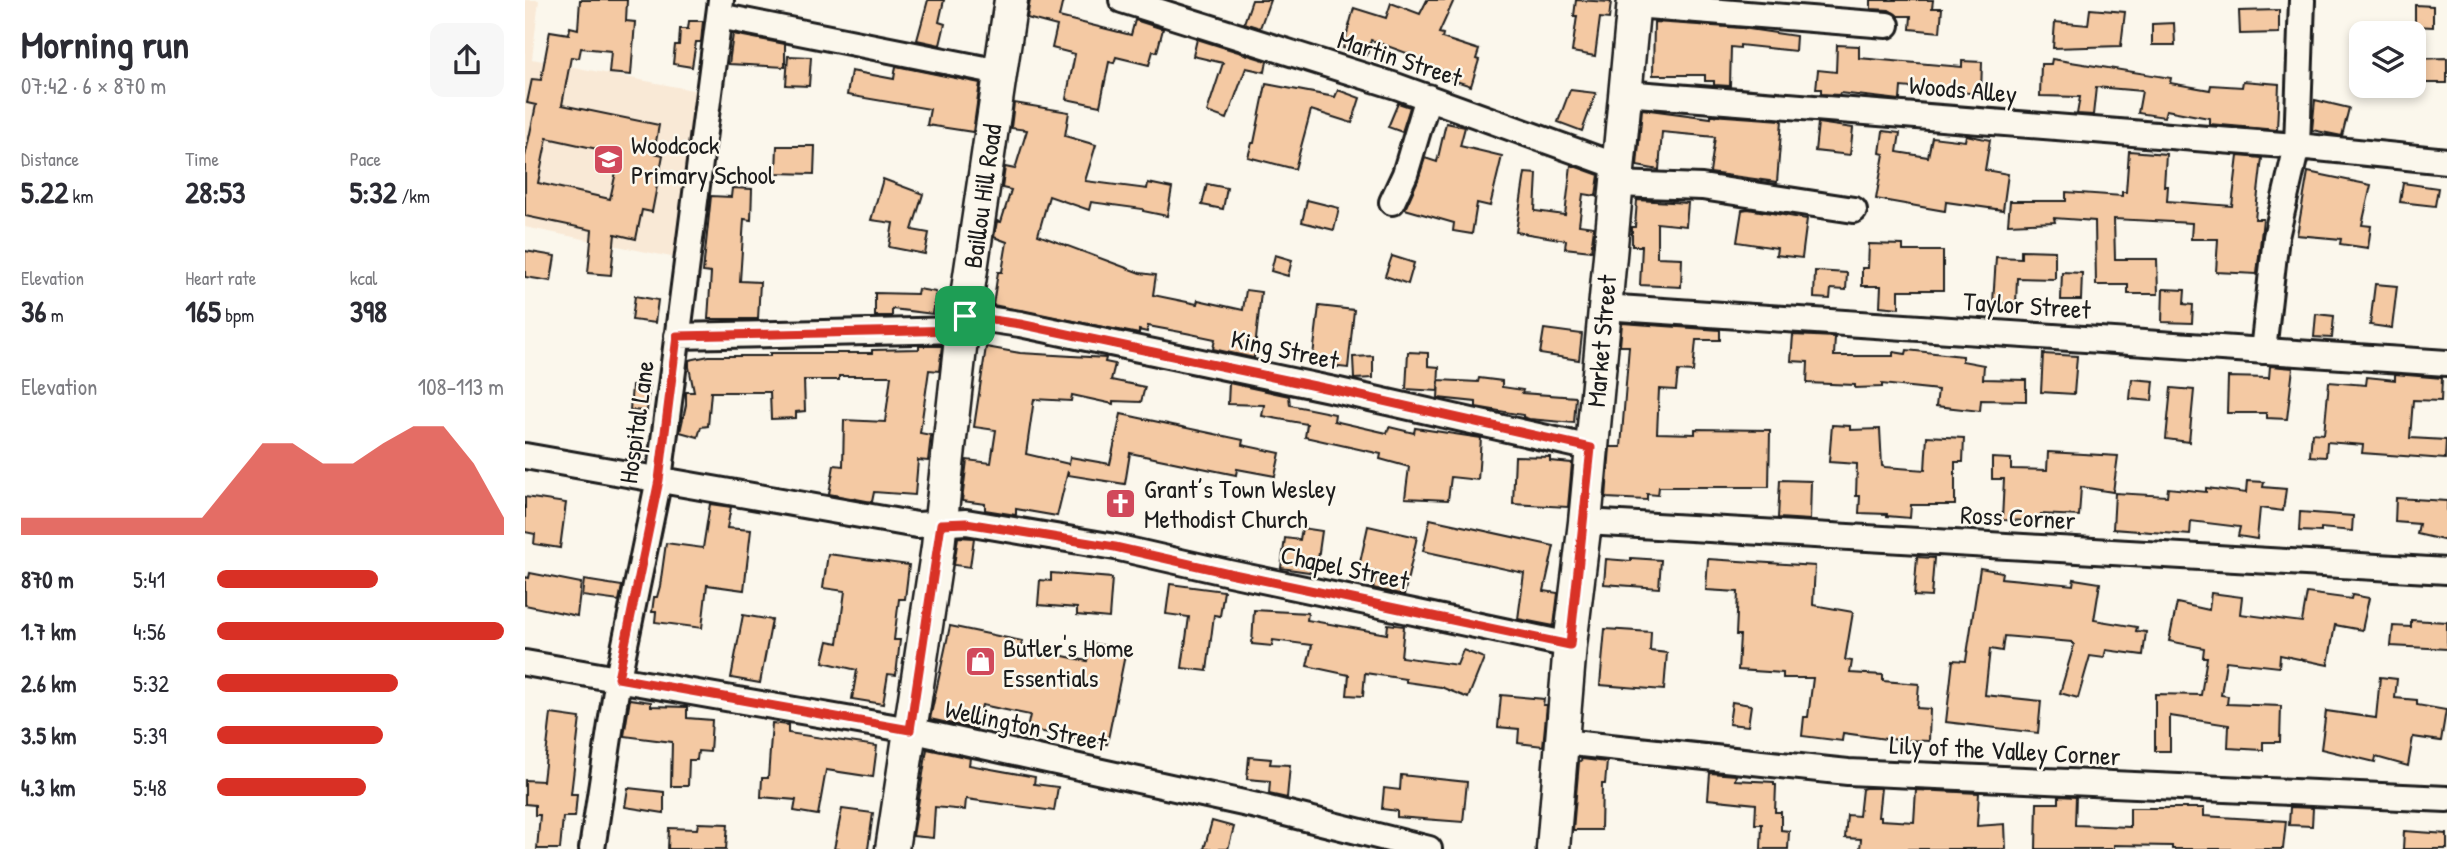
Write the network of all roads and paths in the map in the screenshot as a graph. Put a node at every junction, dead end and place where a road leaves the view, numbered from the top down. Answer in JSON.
{"nodes":[{"id":1,"x":1011,"y":0,"type":"edge"},
{"id":2,"x":1122,"y":0,"type":"edge"},
{"id":3,"x":2302,"y":0,"type":"edge"},
{"id":4,"x":1634,"y":3,"type":"edge"},
{"id":5,"x":720,"y":8,"type":"edge"},
{"id":6,"x":1887,"y":25,"type":"dead end"},
{"id":7,"x":1000,"y":72,"type":"junction"},
{"id":8,"x":1624,"y":93,"type":"junction"},
{"id":9,"x":1428,"y":97,"type":"junction"},
{"id":10,"x":2297,"y":146,"type":"junction"},
{"id":11,"x":2447,"y":161,"type":"edge"},
{"id":12,"x":1617,"y":175,"type":"junction"},
{"id":13,"x":1392,"y":202,"type":"dead end"},
{"id":14,"x":1854,"y":211,"type":"dead end"},
{"id":15,"x":1603,"y":307,"type":"junction"},
{"id":16,"x":964,"y":323,"type":"junction"},
{"id":17,"x":677,"y":336,"type":"junction"},
{"id":18,"x":2263,"y":351,"type":"junction"},
{"id":19,"x":2447,"y":363,"type":"edge"},
{"id":20,"x":1591,"y":448,"type":"junction"},
{"id":21,"x":525,"y":456,"type":"edge"},
{"id":22,"x":659,"y":480,"type":"junction"},
{"id":23,"x":1585,"y":523,"type":"junction"},
{"id":24,"x":941,"y":524,"type":"junction"},
{"id":25,"x":2447,"y":571,"type":"edge"},
{"id":26,"x":1570,"y":645,"type":"junction"},
{"id":27,"x":525,"y":663,"type":"edge"},
{"id":28,"x":618,"y":678,"type":"junction"},
{"id":29,"x":910,"y":730,"type":"junction"},
{"id":30,"x":1562,"y":742,"type":"junction"},
{"id":31,"x":2447,"y":799,"type":"edge"},
{"id":32,"x":592,"y":849,"type":"edge"},
{"id":33,"x":892,"y":849,"type":"edge"},
{"id":34,"x":1429,"y":849,"type":"edge"},
{"id":35,"x":1553,"y":849,"type":"edge"}],
"edges":[{"from":1,"to":7,"type":"main road","name":"Baillou Hill Road"},
{"from":2,"to":9,"type":"street","name":"Martin Street"},
{"from":3,"to":10,"type":"street"},
{"from":4,"to":6,"type":"street"},
{"from":4,"to":8,"type":"main road","name":"Market Street"},
{"from":5,"to":7,"type":"street"},
{"from":5,"to":17,"type":"street","name":"Hospital Lane"},
{"from":7,"to":16,"type":"main road","name":"Baillou Hill Road"},
{"from":8,"to":10,"type":"street","name":"Woods Alley"},
{"from":8,"to":12,"type":"main road","name":"Market Street"},
{"from":9,"to":12,"type":"street","name":"Martin Street"},
{"from":9,"to":13,"type":"street"},
{"from":10,"to":11,"type":"street","name":"Woods Alley"},
{"from":10,"to":18,"type":"street"},
{"from":12,"to":14,"type":"street","name":"Martin Street"},
{"from":12,"to":15,"type":"main road","name":"Market Street"},
{"from":15,"to":18,"type":"street","name":"Taylor Street"},
{"from":15,"to":20,"type":"main road","name":"Market Street"},
{"from":16,"to":17,"type":"street","name":"King Street"},
{"from":16,"to":20,"type":"street","name":"King Street"},
{"from":16,"to":24,"type":"main road","name":"Baillou Hill Road"},
{"from":17,"to":22,"type":"street","name":"Hospital Lane"},
{"from":18,"to":19,"type":"street","name":"Taylor Street"},
{"from":20,"to":23,"type":"main road","name":"Market Street"},
{"from":21,"to":22,"type":"street","name":"Chapel Street"},
{"from":22,"to":24,"type":"street","name":"Chapel Street"},
{"from":22,"to":28,"type":"street","name":"Hospital Lane"},
{"from":23,"to":25,"type":"street","name":"Ross Corner"},
{"from":23,"to":26,"type":"main road","name":"Market Street"},
{"from":24,"to":26,"type":"street","name":"Chapel Street"},
{"from":24,"to":29,"type":"main road","name":"Baillou Hill Road"},
{"from":26,"to":30,"type":"main road","name":"Market Street"},
{"from":27,"to":28,"type":"street","name":"Wellington Street"},
{"from":28,"to":29,"type":"street","name":"Wellington Street"},
{"from":28,"to":32,"type":"street","name":"Hospital Lane"},
{"from":29,"to":33,"type":"main road","name":"Baillou Hill Road"},
{"from":29,"to":34,"type":"street","name":"Wellington Street"},
{"from":30,"to":31,"type":"street","name":"Lily of the Valley Corner"},
{"from":30,"to":35,"type":"main road","name":"Market Street"}]}
